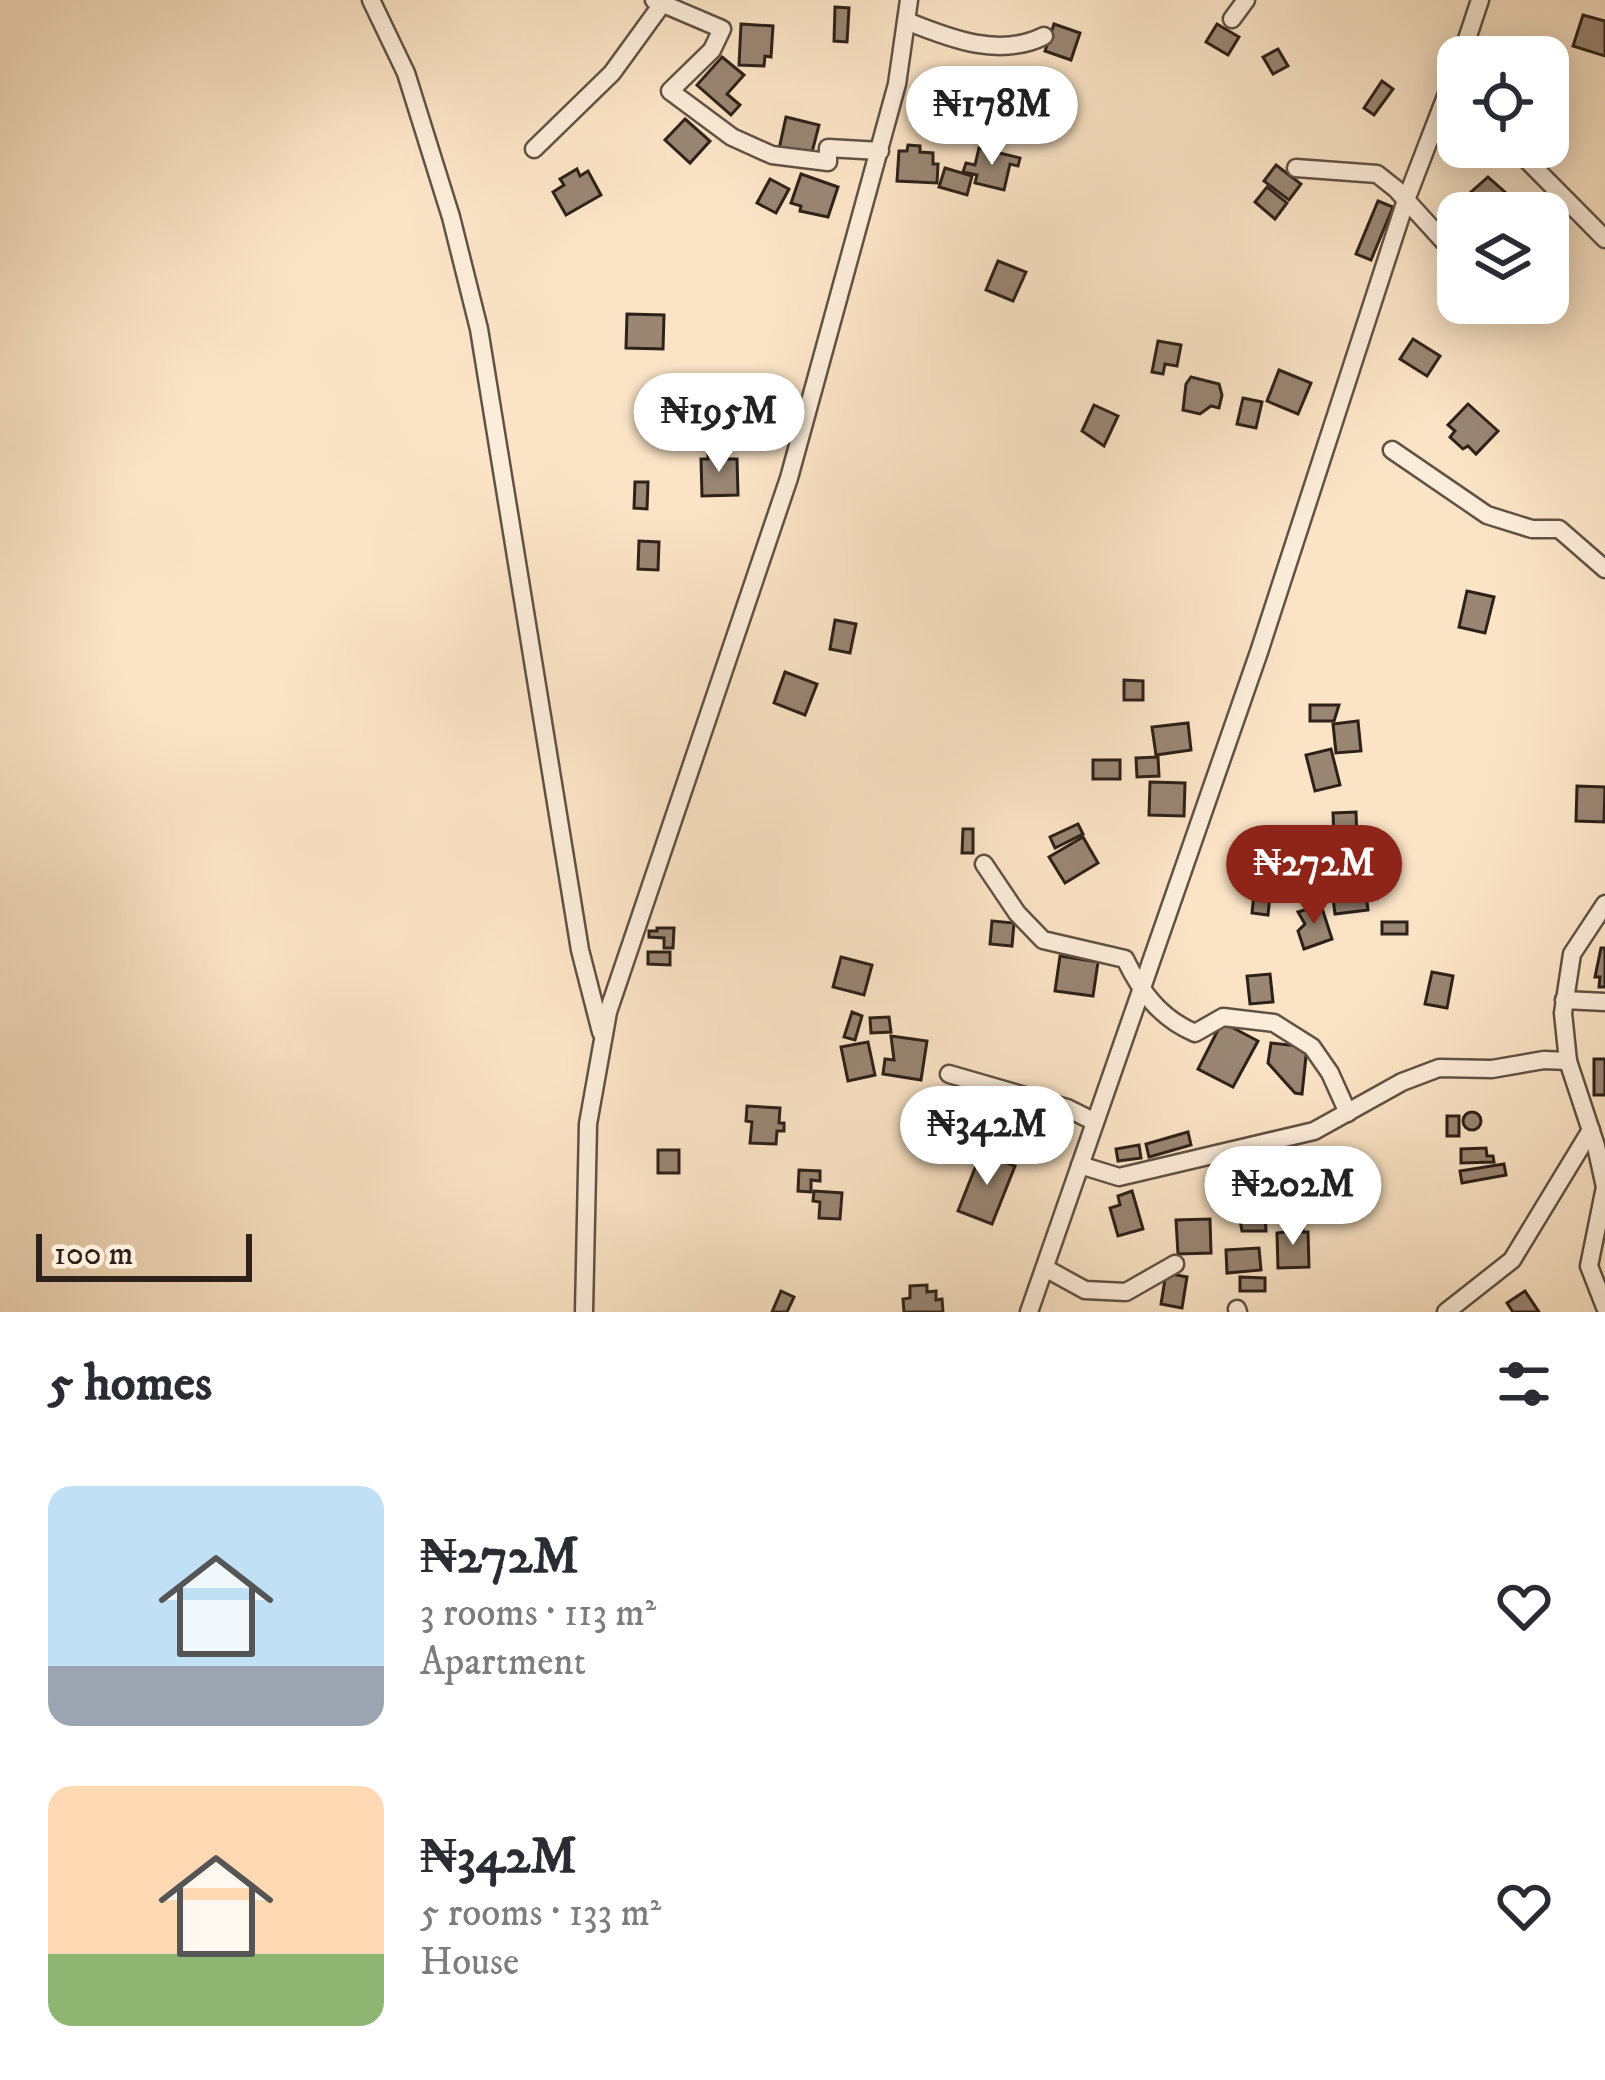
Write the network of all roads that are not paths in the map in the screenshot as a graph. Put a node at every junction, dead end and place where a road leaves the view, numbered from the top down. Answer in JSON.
{"nodes":[{"id":1,"x":371,"y":0,"type":"edge"},
{"id":2,"x":909,"y":0,"type":"edge"},
{"id":3,"x":1246,"y":0,"type":"edge"},
{"id":4,"x":1480,"y":0,"type":"edge"},
{"id":5,"x":660,"y":1,"type":"edge"},
{"id":6,"x":1232,"y":19,"type":"dead end"},
{"id":7,"x":909,"y":22,"type":"junction"},
{"id":8,"x":1044,"y":36,"type":"dead end"},
{"id":9,"x":1468,"y":36,"type":"edge"},
{"id":10,"x":1437,"y":129,"type":"edge"},
{"id":11,"x":534,"y":149,"type":"dead end"},
{"id":12,"x":880,"y":151,"type":"junction"},
{"id":13,"x":1296,"y":168,"type":"dead end"},
{"id":14,"x":1535,"y":168,"type":"edge"},
{"id":15,"x":1406,"y":200,"type":"junction"},
{"id":16,"x":1437,"y":234,"type":"edge"},
{"id":17,"x":1605,"y":239,"type":"edge"},
{"id":18,"x":1392,"y":450,"type":"dead end"},
{"id":19,"x":1605,"y":569,"type":"edge"},
{"id":20,"x":984,"y":864,"type":"dead end"},
{"id":21,"x":1605,"y":904,"type":"edge"},
{"id":22,"x":1140,"y":992,"type":"junction"},
{"id":23,"x":1564,"y":1000,"type":"junction"},
{"id":24,"x":1605,"y":1002,"type":"edge"},
{"id":25,"x":603,"y":1041,"type":"junction"},
{"id":26,"x":1568,"y":1061,"type":"junction"},
{"id":27,"x":949,"y":1074,"type":"dead end"},
{"id":28,"x":1348,"y":1113,"type":"junction"},
{"id":29,"x":1095,"y":1122,"type":"junction"},
{"id":30,"x":1591,"y":1130,"type":"junction"},
{"id":31,"x":1080,"y":1165,"type":"junction"},
{"id":32,"x":1605,"y":1187,"type":"edge"},
{"id":33,"x":1175,"y":1264,"type":"dead end"},
{"id":34,"x":1045,"y":1268,"type":"junction"},
{"id":35,"x":1605,"y":1306,"type":"edge"},
{"id":36,"x":584,"y":1312,"type":"edge"},
{"id":37,"x":1029,"y":1312,"type":"edge"},
{"id":38,"x":1446,"y":1312,"type":"edge"}],
"edges":[{"from":1,"to":25,"type":"street"},
{"from":2,"to":7,"type":"street"},
{"from":3,"to":6,"type":"street"},
{"from":4,"to":9,"type":"street"},
{"from":5,"to":11,"type":"street"},
{"from":5,"to":12,"type":"street"},
{"from":7,"to":8,"type":"street"},
{"from":7,"to":12,"type":"street"},
{"from":10,"to":15,"type":"street"},
{"from":12,"to":25,"type":"street"},
{"from":13,"to":15,"type":"street"},
{"from":14,"to":17,"type":"street"},
{"from":15,"to":16,"type":"street"},
{"from":15,"to":22,"type":"street"},
{"from":18,"to":19,"type":"street"},
{"from":20,"to":22,"type":"street"},
{"from":21,"to":23,"type":"street"},
{"from":22,"to":28,"type":"street"},
{"from":22,"to":29,"type":"street"},
{"from":23,"to":24,"type":"street"},
{"from":23,"to":26,"type":"street"},
{"from":25,"to":36,"type":"street"},
{"from":26,"to":28,"type":"street"},
{"from":26,"to":30,"type":"street"},
{"from":27,"to":29,"type":"street"},
{"from":28,"to":31,"type":"street"},
{"from":29,"to":31,"type":"street"},
{"from":30,"to":32,"type":"street"},
{"from":30,"to":38,"type":"street"},
{"from":31,"to":34,"type":"street"},
{"from":32,"to":35,"type":"street"},
{"from":33,"to":34,"type":"street"},
{"from":34,"to":37,"type":"street"}]}
